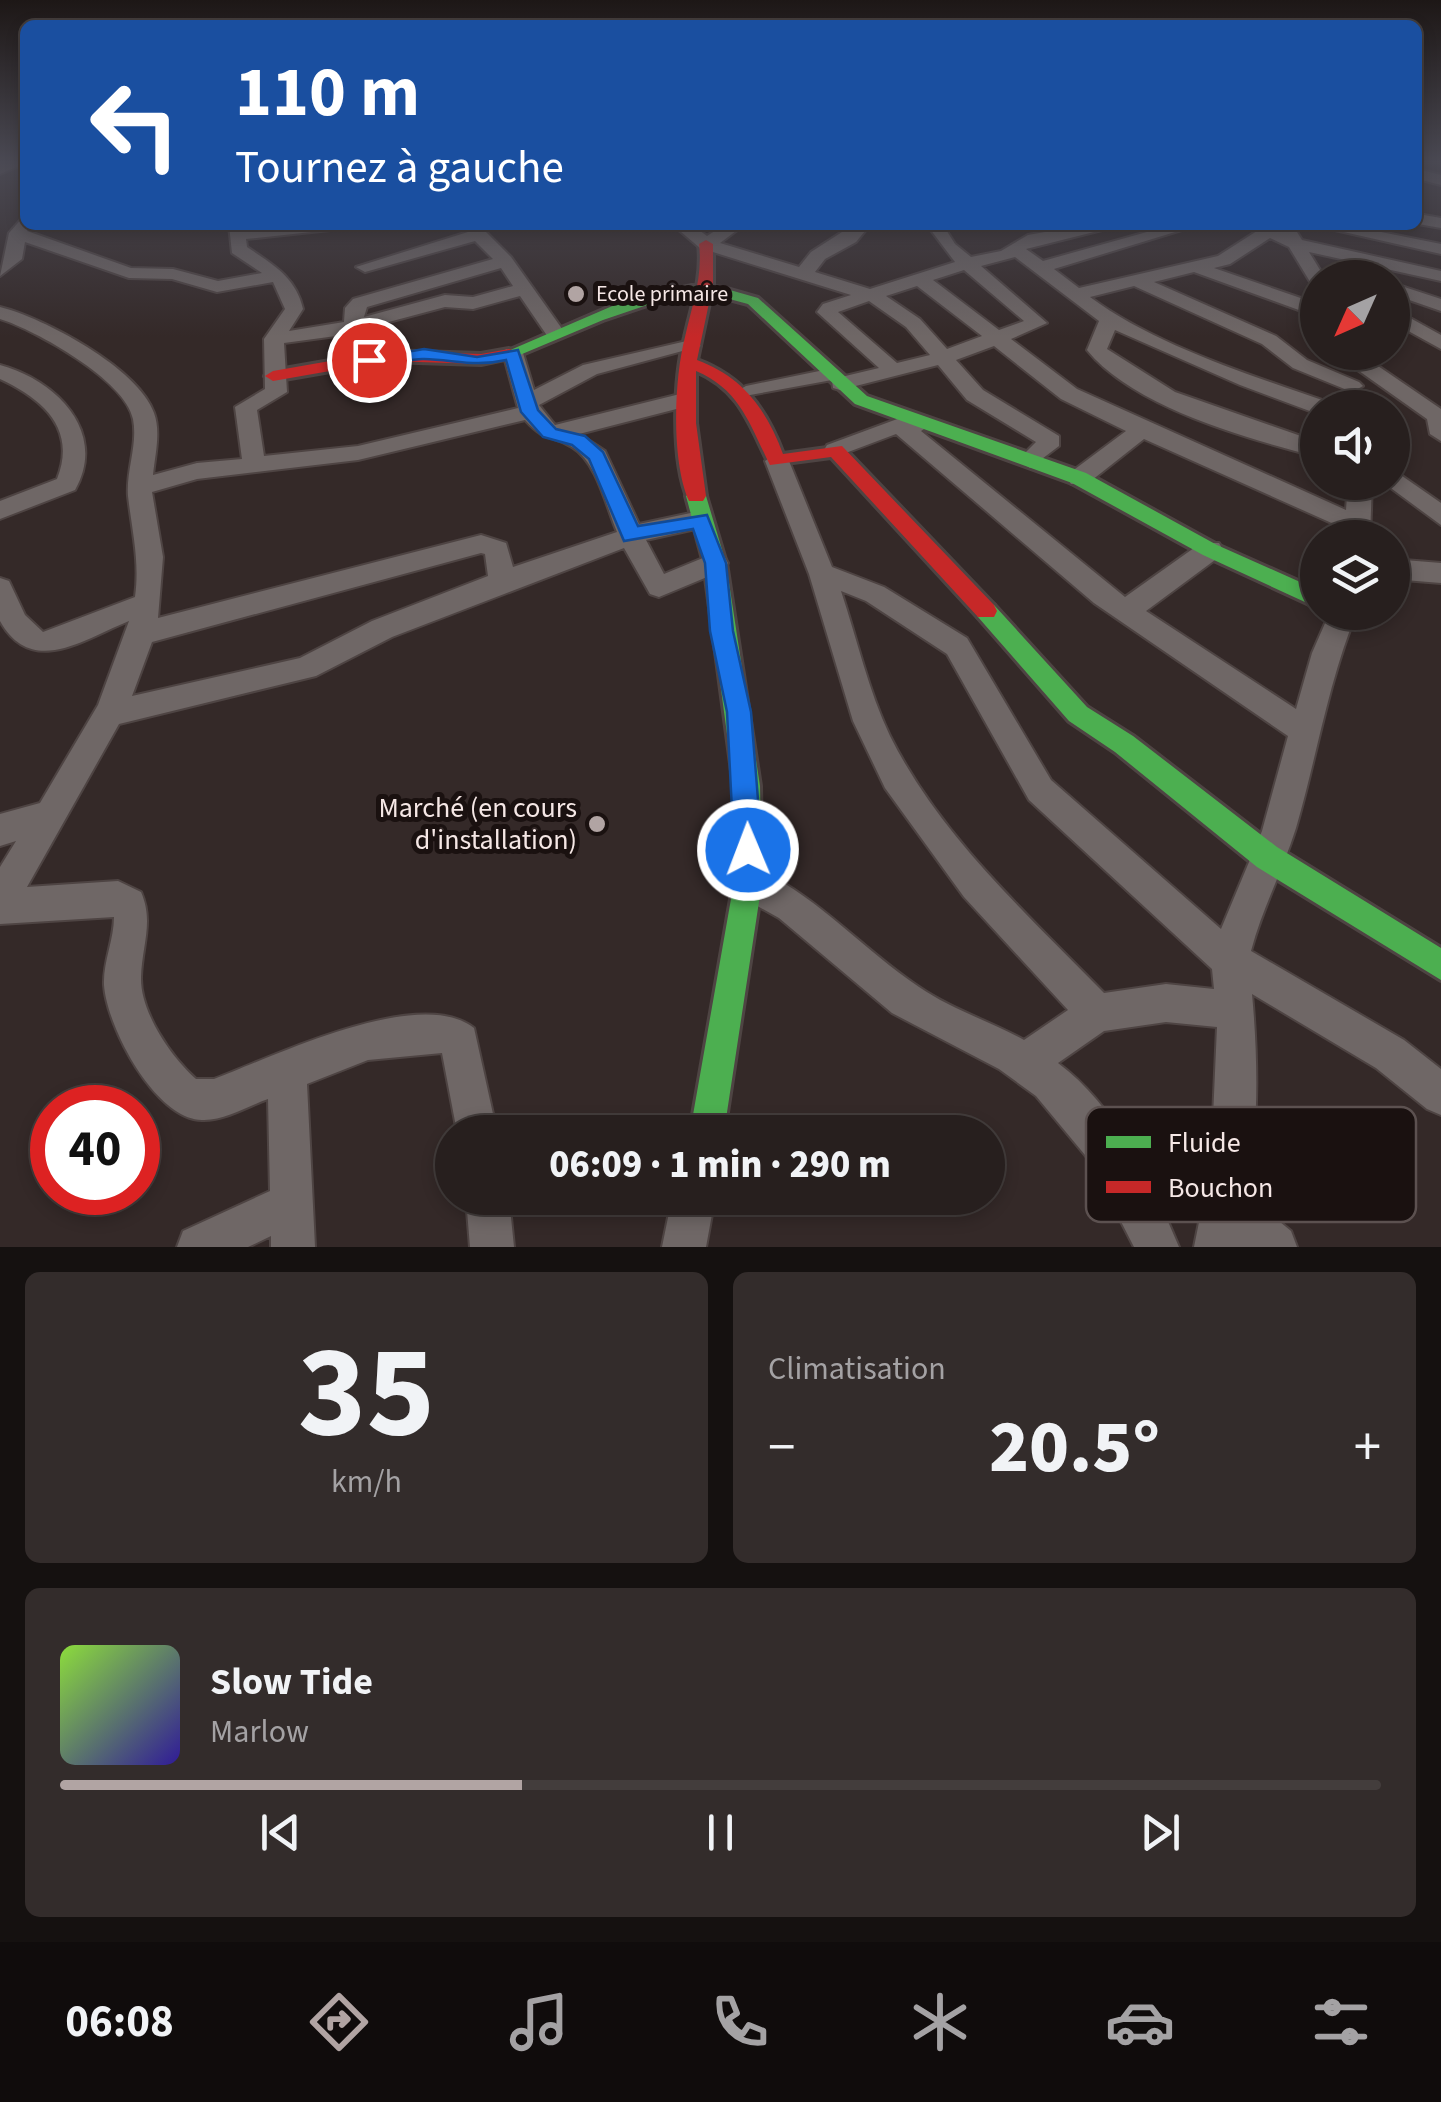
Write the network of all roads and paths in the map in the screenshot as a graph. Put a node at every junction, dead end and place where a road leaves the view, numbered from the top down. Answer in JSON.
{"nodes":[{"id":1,"x":20,"y":227,"type":"edge"},
{"id":2,"x":27,"y":230,"type":"edge"},
{"id":3,"x":237,"y":230,"type":"edge"},
{"id":4,"x":475,"y":230,"type":"edge"},
{"id":5,"x":688,"y":230,"type":"edge"},
{"id":6,"x":728,"y":230,"type":"edge"},
{"id":7,"x":857,"y":230,"type":"edge"},
{"id":8,"x":938,"y":230,"type":"edge"},
{"id":9,"x":1085,"y":230,"type":"edge"},
{"id":10,"x":1172,"y":230,"type":"edge"},
{"id":11,"x":1346,"y":230,"type":"edge"},
{"id":12,"x":1282,"y":236,"type":"edge"},
{"id":13,"x":706,"y":244,"type":"junction"},
{"id":14,"x":1014,"y":248,"type":"junction"},
{"id":15,"x":1441,"y":249,"type":"edge"},
{"id":16,"x":1301,"y":260,"type":"edge"},
{"id":17,"x":1334,"y":260,"type":"edge"},
{"id":18,"x":505,"y":261,"type":"junction"},
{"id":19,"x":968,"y":262,"type":"junction"},
{"id":20,"x":364,"y":267,"type":"dead end"},
{"id":21,"x":1039,"y":268,"type":"junction"},
{"id":22,"x":1198,"y":268,"type":"junction"},
{"id":23,"x":0,"y":272,"type":"edge"},
{"id":24,"x":799,"y":274,"type":"junction"},
{"id":25,"x":278,"y":276,"type":"junction"},
{"id":26,"x":1441,"y":276,"type":"edge"},
{"id":27,"x":920,"y":279,"type":"junction"},
{"id":28,"x":1135,"y":280,"type":"junction"},
{"id":29,"x":525,"y":289,"type":"junction"},
{"id":30,"x":706,"y":291,"type":"junction"},
{"id":31,"x":1410,"y":294,"type":"edge"},
{"id":32,"x":866,"y":295,"type":"junction"},
{"id":33,"x":1075,"y":296,"type":"junction"},
{"id":34,"x":1300,"y":305,"type":"edge"},
{"id":35,"x":1441,"y":305,"type":"edge"},
{"id":36,"x":0,"y":313,"type":"edge"},
{"id":37,"x":1109,"y":320,"type":"junction"},
{"id":38,"x":354,"y":324,"type":"junction"},
{"id":39,"x":1410,"y":325,"type":"edge"},
{"id":40,"x":555,"y":333,"type":"junction"},
{"id":41,"x":274,"y":340,"type":"junction"},
{"id":42,"x":995,"y":340,"type":"junction"},
{"id":43,"x":1441,"y":343,"type":"edge"},
{"id":44,"x":512,"y":354,"type":"junction"},
{"id":45,"x":690,"y":355,"type":"junction"},
{"id":46,"x":942,"y":358,"type":"junction"},
{"id":47,"x":0,"y":370,"type":"edge"},
{"id":48,"x":893,"y":370,"type":"junction"},
{"id":49,"x":1371,"y":370,"type":"edge"},
{"id":50,"x":273,"y":376,"type":"junction"},
{"id":51,"x":834,"y":380,"type":"junction"},
{"id":52,"x":1339,"y":390,"type":"edge"},
{"id":53,"x":746,"y":392,"type":"junction"},
{"id":54,"x":684,"y":400,"type":"junction"},
{"id":55,"x":1300,"y":400,"type":"edge"},
{"id":56,"x":529,"y":407,"type":"junction"},
{"id":57,"x":1440,"y":422,"type":"edge"},
{"id":58,"x":913,"y":425,"type":"junction"},
{"id":59,"x":1142,"y":430,"type":"junction"},
{"id":60,"x":553,"y":433,"type":"junction"},
{"id":61,"x":1300,"y":444,"type":"edge"},
{"id":62,"x":835,"y":450,"type":"junction"},
{"id":63,"x":1030,"y":460,"type":"junction"},
{"id":64,"x":777,"y":461,"type":"junction"},
{"id":65,"x":254,"y":465,"type":"junction"},
{"id":66,"x":1078,"y":478,"type":"junction"},
{"id":67,"x":140,"y":487,"type":"junction"},
{"id":68,"x":1410,"y":491,"type":"edge"},
{"id":69,"x":0,"y":510,"type":"edge"},
{"id":70,"x":1441,"y":516,"type":"edge"},
{"id":71,"x":700,"y":520,"type":"junction"},
{"id":72,"x":1334,"y":520,"type":"edge"},
{"id":73,"x":632,"y":535,"type":"junction"},
{"id":74,"x":1210,"y":550,"type":"junction"},
{"id":75,"x":715,"y":563,"type":"junction"},
{"id":76,"x":1410,"y":570,"type":"edge"},
{"id":77,"x":1441,"y":572,"type":"edge"},
{"id":78,"x":822,"y":573,"type":"junction"},
{"id":79,"x":502,"y":581,"type":"junction"},
{"id":80,"x":0,"y":588,"type":"edge"},
{"id":81,"x":1300,"y":592,"type":"edge"},
{"id":82,"x":148,"y":603,"type":"junction"},
{"id":83,"x":1127,"y":610,"type":"junction"},
{"id":84,"x":1336,"y":630,"type":"edge"},
{"id":85,"x":139,"y":634,"type":"junction"},
{"id":86,"x":108,"y":714,"type":"junction"},
{"id":87,"x":1305,"y":731,"type":"junction"},
{"id":88,"x":46,"y":817,"type":"junction"},
{"id":89,"x":0,"y":830,"type":"edge"},
{"id":90,"x":1267,"y":856,"type":"junction"},
{"id":91,"x":748,"y":882,"type":"junction"},
{"id":92,"x":0,"y":903,"type":"edge"},
{"id":93,"x":1230,"y":960,"type":"junction"},
{"id":94,"x":1441,"y":965,"type":"edge"},
{"id":95,"x":1234,"y":1010,"type":"junction"},
{"id":96,"x":1097,"y":1013,"type":"junction"},
{"id":97,"x":1026,"y":1062,"type":"junction"},
{"id":98,"x":287,"y":1070,"type":"junction"},
{"id":99,"x":1441,"y":1095,"type":"edge"},
{"id":100,"x":1233,"y":1107,"type":"edge"},
{"id":101,"x":474,"y":1115,"type":"edge"},
{"id":102,"x":709,"y":1115,"type":"edge"},
{"id":103,"x":1086,"y":1117,"type":"edge"},
{"id":104,"x":489,"y":1215,"type":"edge"},
{"id":105,"x":691,"y":1215,"type":"edge"},
{"id":106,"x":1145,"y":1222,"type":"edge"},
{"id":107,"x":1221,"y":1222,"type":"edge"},
{"id":108,"x":1245,"y":1222,"type":"edge"},
{"id":109,"x":292,"y":1226,"type":"edge"},
{"id":110,"x":200,"y":1247,"type":"edge"},
{"id":111,"x":492,"y":1247,"type":"edge"},
{"id":112,"x":684,"y":1247,"type":"edge"},
{"id":113,"x":1157,"y":1247,"type":"edge"},
{"id":114,"x":1216,"y":1247,"type":"edge"},
{"id":115,"x":1275,"y":1247,"type":"edge"}],
"edges":[{"from":1,"to":23,"type":"street"},
{"from":2,"to":25,"type":"street"},
{"from":3,"to":25,"type":"street"},
{"from":4,"to":18,"type":"street"},
{"from":4,"to":20,"type":"street"},
{"from":5,"to":13,"type":"street"},
{"from":6,"to":13,"type":"street"},
{"from":7,"to":24,"type":"street"},
{"from":8,"to":19,"type":"street"},
{"from":9,"to":14,"type":"street"},
{"from":10,"to":21,"type":"street"},
{"from":11,"to":15,"type":"street"},
{"from":12,"to":16,"type":"street"},
{"from":12,"to":17,"type":"street"},
{"from":12,"to":22,"type":"street"},
{"from":12,"to":26,"type":"street"},
{"from":13,"to":24,"type":"street"},
{"from":13,"to":30,"type":"street"},
{"from":14,"to":19,"type":"street"},
{"from":14,"to":21,"type":"street"},
{"from":18,"to":29,"type":"street"},
{"from":18,"to":38,"type":"street"},
{"from":19,"to":27,"type":"street"},
{"from":19,"to":42,"type":"street"},
{"from":21,"to":33,"type":"street"},
{"from":22,"to":28,"type":"street"},
{"from":22,"to":34,"type":"street"},
{"from":24,"to":32,"type":"street"},
{"from":25,"to":41,"type":"street"},
{"from":27,"to":32,"type":"street"},
{"from":27,"to":42,"type":"street"},
{"from":28,"to":33,"type":"street"},
{"from":28,"to":52,"type":"street"},
{"from":29,"to":38,"type":"street"},
{"from":29,"to":40,"type":"street"},
{"from":30,"to":40,"type":"street"},
{"from":30,"to":45,"type":"street"},
{"from":30,"to":51,"type":"street"},
{"from":31,"to":35,"type":"street"},
{"from":32,"to":46,"type":"street"},
{"from":32,"to":48,"type":"street"},
{"from":33,"to":37,"type":"street"},
{"from":36,"to":67,"type":"street"},
{"from":37,"to":55,"type":"street"},
{"from":37,"to":61,"type":"street"},
{"from":38,"to":41,"type":"street"},
{"from":39,"to":43,"type":"street"},
{"from":40,"to":44,"type":"street"},
{"from":41,"to":50,"type":"street"},
{"from":42,"to":46,"type":"street"},
{"from":42,"to":59,"type":"street"},
{"from":44,"to":50,"type":"street"},
{"from":44,"to":56,"type":"street"},
{"from":45,"to":53,"type":"street"},
{"from":45,"to":54,"type":"street"},
{"from":45,"to":56,"type":"street"},
{"from":46,"to":48,"type":"street"},
{"from":46,"to":63,"type":"street"},
{"from":47,"to":69,"type":"street"},
{"from":48,"to":51,"type":"street"},
{"from":49,"to":57,"type":"street"},
{"from":50,"to":65,"type":"street"},
{"from":51,"to":53,"type":"street"},
{"from":51,"to":58,"type":"street"},
{"from":53,"to":64,"type":"street"},
{"from":54,"to":60,"type":"street"},
{"from":54,"to":71,"type":"street"},
{"from":56,"to":60,"type":"street"},
{"from":56,"to":65,"type":"street"},
{"from":58,"to":62,"type":"street"},
{"from":58,"to":63,"type":"street"},
{"from":58,"to":83,"type":"street"},
{"from":59,"to":66,"type":"street"},
{"from":59,"to":72,"type":"street"},
{"from":60,"to":73,"type":"street"},
{"from":62,"to":64,"type":"street"},
{"from":62,"to":90,"type":"street"},
{"from":63,"to":66,"type":"street"},
{"from":64,"to":78,"type":"street"},
{"from":65,"to":67,"type":"street"},
{"from":66,"to":74,"type":"street"},
{"from":67,"to":82,"type":"street"},
{"from":68,"to":70,"type":"street"},
{"from":71,"to":73,"type":"street"},
{"from":71,"to":75,"type":"street"},
{"from":73,"to":75,"type":"street"},
{"from":73,"to":79,"type":"street"},
{"from":74,"to":81,"type":"street"},
{"from":74,"to":83,"type":"street"},
{"from":75,"to":91,"type":"street"},
{"from":76,"to":77,"type":"street"},
{"from":78,"to":93,"type":"street"},
{"from":78,"to":96,"type":"street"},
{"from":79,"to":85,"type":"street"},
{"from":79,"to":86,"type":"street"},
{"from":80,"to":82,"type":"street"},
{"from":82,"to":85,"type":"street"},
{"from":83,"to":87,"type":"street"},
{"from":84,"to":87,"type":"street"},
{"from":85,"to":86,"type":"street"},
{"from":86,"to":88,"type":"street"},
{"from":87,"to":90,"type":"street"},
{"from":88,"to":89,"type":"street"},
{"from":88,"to":92,"type":"street"},
{"from":90,"to":93,"type":"street"},
{"from":90,"to":94,"type":"street"},
{"from":91,"to":97,"type":"street"},
{"from":91,"to":102,"type":"street"},
{"from":92,"to":98,"type":"street"},
{"from":93,"to":95,"type":"street"},
{"from":93,"to":99,"type":"street"},
{"from":95,"to":96,"type":"street"},
{"from":95,"to":100,"type":"street"},
{"from":96,"to":97,"type":"street"},
{"from":97,"to":103,"type":"street"},
{"from":98,"to":101,"type":"street"},
{"from":98,"to":109,"type":"street"},
{"from":104,"to":111,"type":"street"},
{"from":105,"to":112,"type":"street"},
{"from":106,"to":113,"type":"street"},
{"from":107,"to":114,"type":"street"},
{"from":108,"to":115,"type":"street"},
{"from":109,"to":110,"type":"street"}]}
